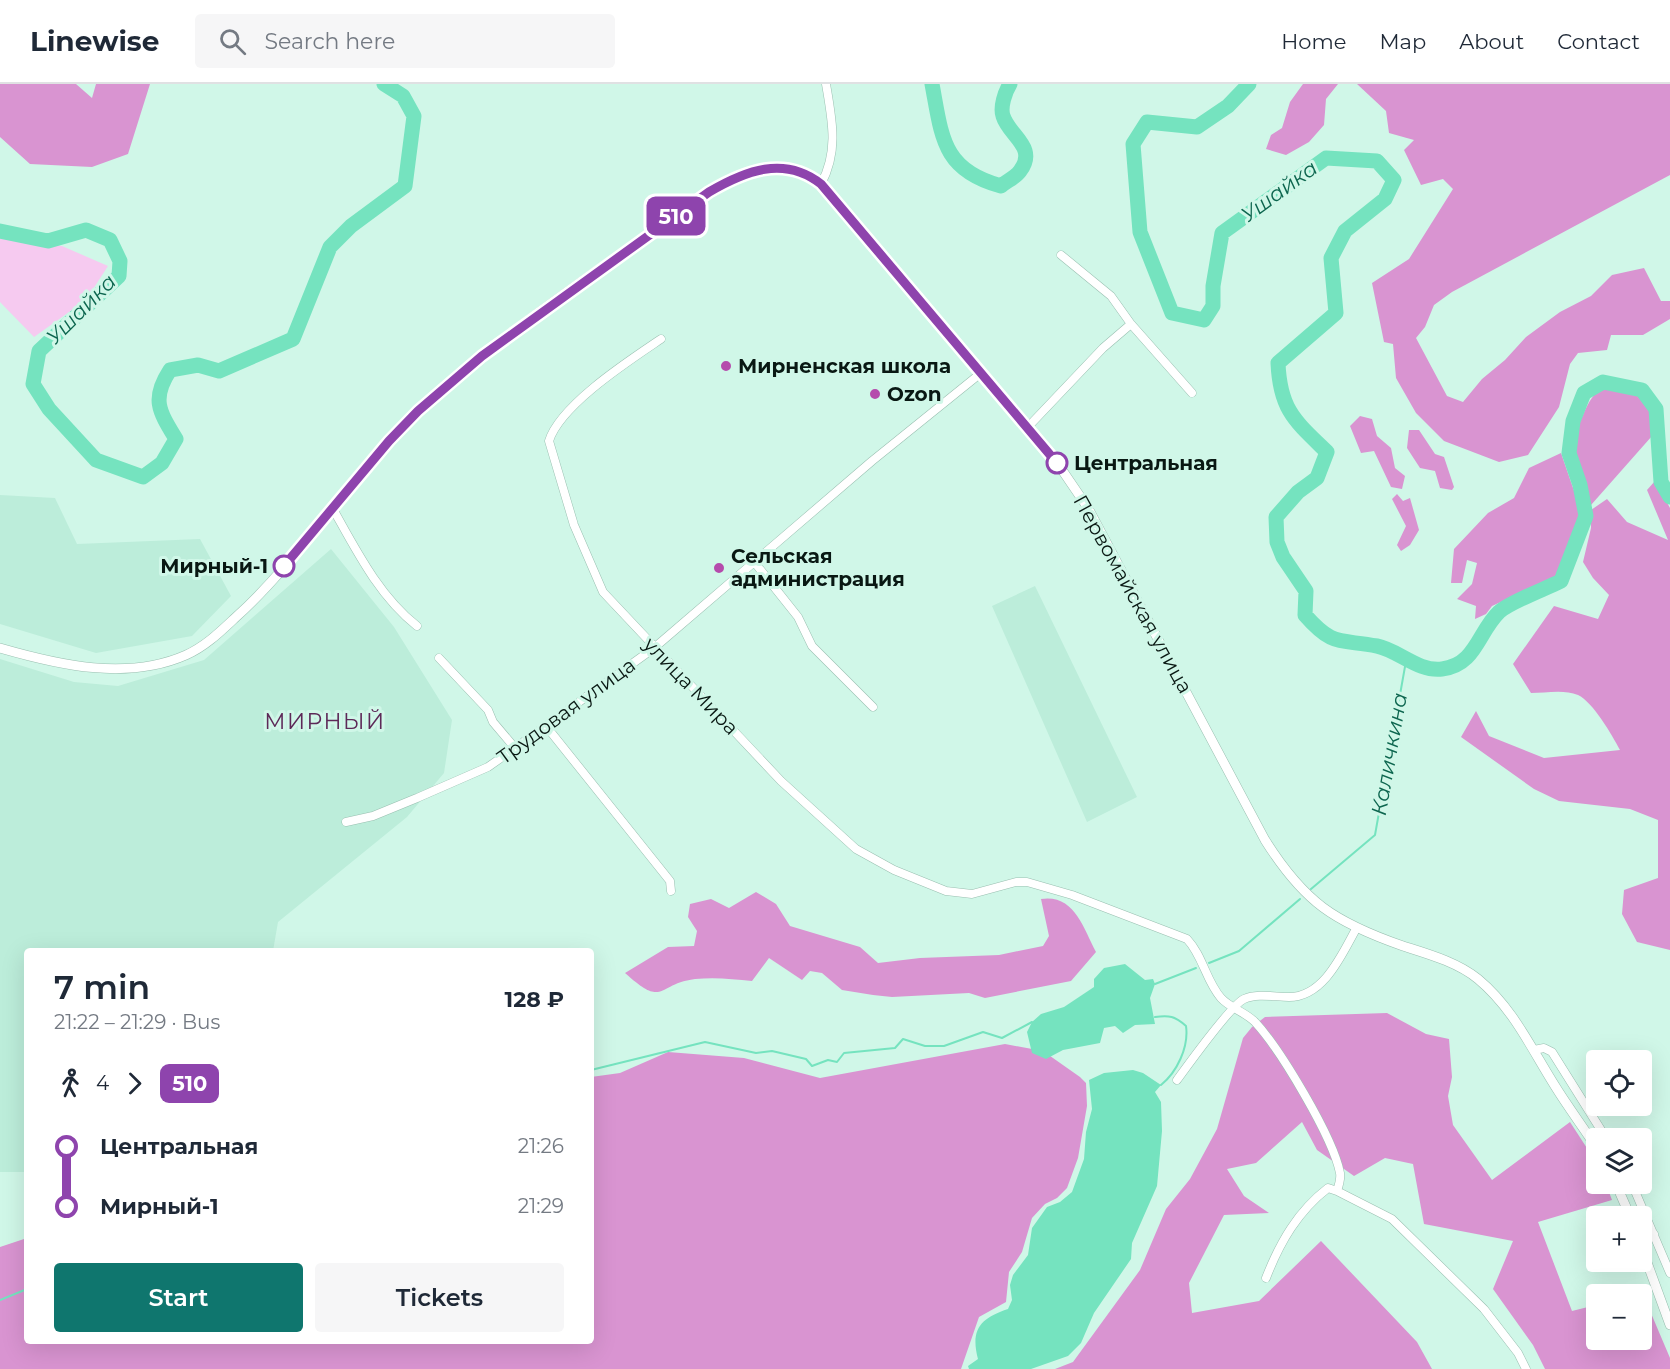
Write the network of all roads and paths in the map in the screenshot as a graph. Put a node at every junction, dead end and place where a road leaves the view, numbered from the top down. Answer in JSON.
{"nodes":[{"id":1,"x":826,"y":84,"type":"edge"},
{"id":2,"x":821,"y":184,"type":"junction"},
{"id":3,"x":1061,"y":255,"type":"dead end"},
{"id":4,"x":1131,"y":324,"type":"junction"},
{"id":5,"x":661,"y":339,"type":"dead end"},
{"id":6,"x":981,"y":373,"type":"junction"},
{"id":7,"x":1192,"y":393,"type":"dead end"},
{"id":8,"x":1027,"y":428,"type":"junction"},
{"id":9,"x":333,"y":509,"type":"junction"},
{"id":10,"x":755,"y":563,"type":"junction"},
{"id":11,"x":417,"y":626,"type":"dead end"},
{"id":12,"x":0,"y":648,"type":"edge"},
{"id":13,"x":654,"y":648,"type":"junction"},
{"id":14,"x":439,"y":658,"type":"dead end"},
{"id":15,"x":873,"y":708,"type":"dead end"},
{"id":16,"x":546,"y":726,"type":"junction"},
{"id":17,"x":515,"y":748,"type":"junction"},
{"id":18,"x":346,"y":822,"type":"dead end"},
{"id":19,"x":671,"y":891,"type":"dead end"},
{"id":20,"x":1356,"y":928,"type":"junction"},
{"id":21,"x":1233,"y":1007,"type":"junction"},
{"id":22,"x":1534,"y":1050,"type":"junction"},
{"id":23,"x":1177,"y":1080,"type":"dead end"},
{"id":24,"x":1600,"y":1128,"type":"edge"},
{"id":25,"x":1586,"y":1131,"type":"edge"},
{"id":26,"x":1337,"y":1191,"type":"junction"},
{"id":27,"x":1636,"y":1194,"type":"edge"},
{"id":28,"x":1654,"y":1234,"type":"joint"},
{"id":29,"x":1651,"y":1272,"type":"edge"},
{"id":30,"x":1670,"y":1273,"type":"edge"},
{"id":31,"x":1266,"y":1278,"type":"dead end"},
{"id":32,"x":1670,"y":1325,"type":"edge"},
{"id":33,"x":1526,"y":1369,"type":"edge"}],
"edges":[{"from":1,"to":2,"type":"street"},
{"from":2,"to":6,"type":"street","name":"Первомайская улица"},
{"from":2,"to":9,"type":"street"},
{"from":3,"to":4,"type":"street"},
{"from":4,"to":7,"type":"street"},
{"from":4,"to":8,"type":"street"},
{"from":5,"to":13,"type":"street","name":"улица Мира"},
{"from":6,"to":8,"type":"street","name":"Первомайская улица"},
{"from":6,"to":10,"type":"street","name":"Трудовая улица"},
{"from":8,"to":20,"type":"street","name":"Первомайская улица"},
{"from":9,"to":11,"type":"street"},
{"from":9,"to":12,"type":"street"},
{"from":10,"to":13,"type":"street","name":"Трудовая улица"},
{"from":10,"to":15,"type":"street"},
{"from":13,"to":16,"type":"street","name":"Трудовая улица"},
{"from":13,"to":21,"type":"street","name":"улица Мира"},
{"from":14,"to":17,"type":"street"},
{"from":16,"to":17,"type":"street","name":"Трудовая улица"},
{"from":16,"to":19,"type":"street"},
{"from":17,"to":18,"type":"street","name":"Трудовая улица"},
{"from":20,"to":21,"type":"street"},
{"from":20,"to":22,"type":"street","name":"Первомайская улица"},
{"from":21,"to":23,"type":"street"},
{"from":21,"to":26,"type":"street","name":"улица Мира"},
{"from":22,"to":24,"type":"street"},
{"from":22,"to":25,"type":"street","name":"Первомайская улица"},
{"from":26,"to":31,"type":"street"},
{"from":26,"to":33,"type":"street"},
{"from":27,"to":28,"type":"street"},
{"from":28,"to":30,"type":"street"},
{"from":29,"to":32,"type":"street"}]}
